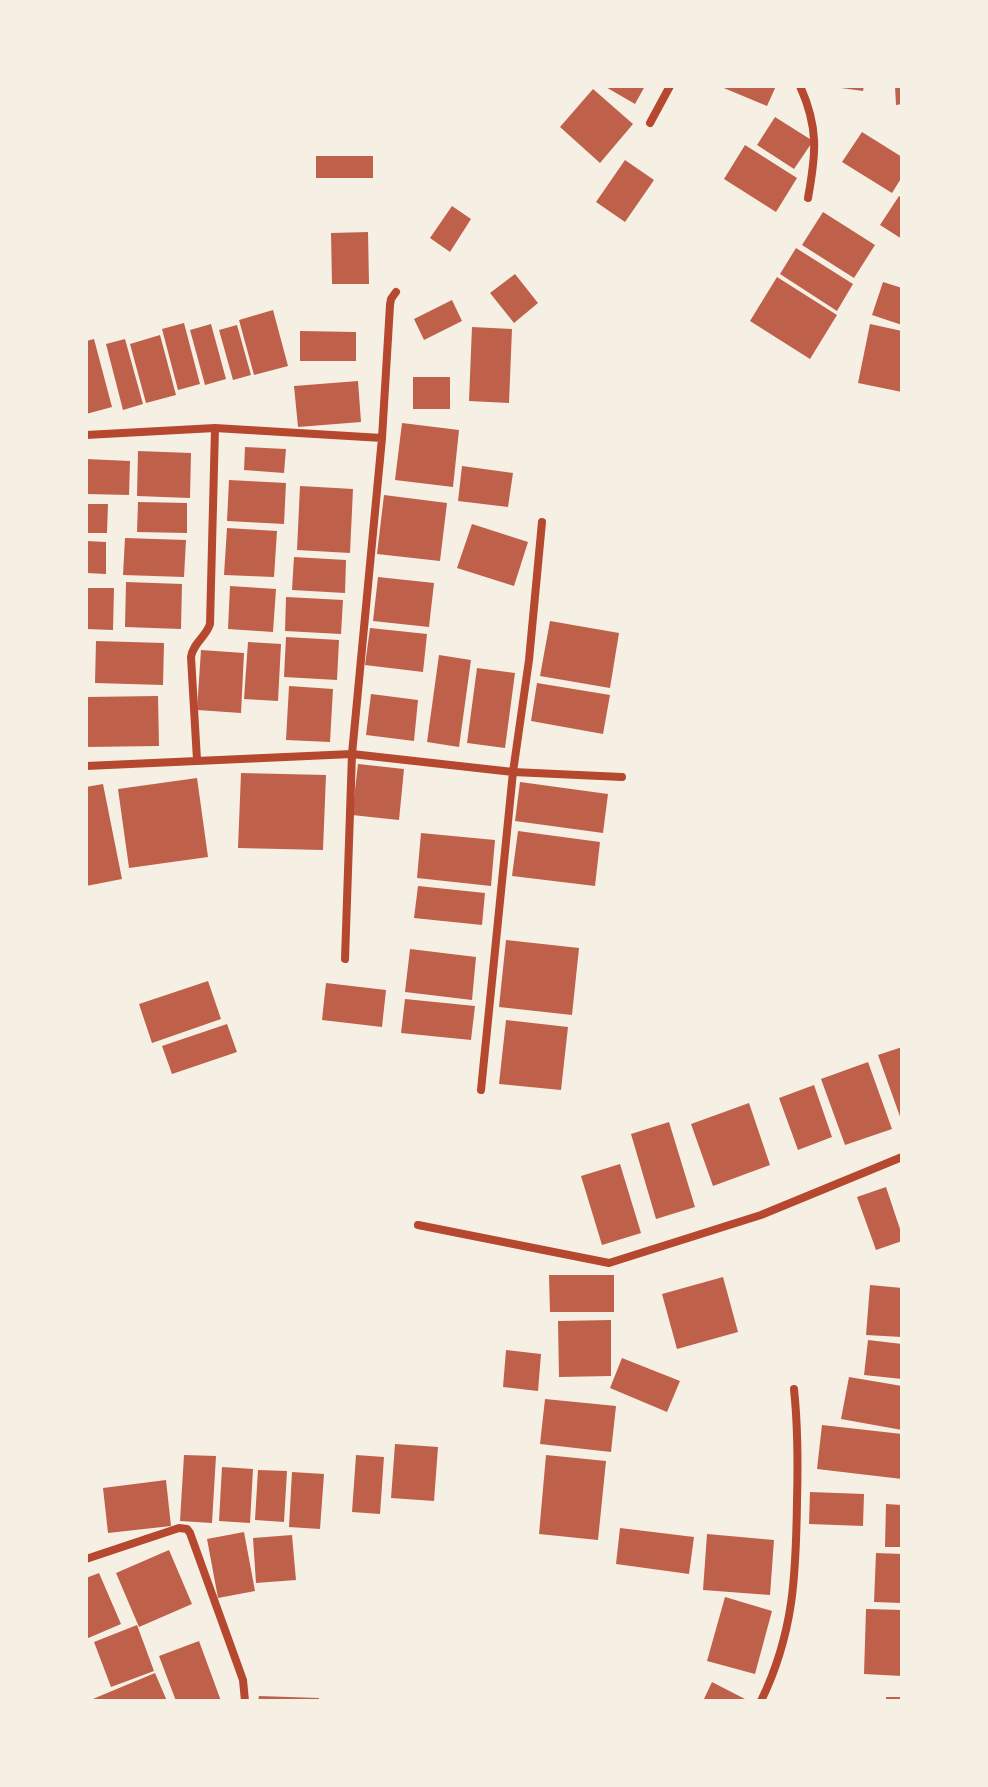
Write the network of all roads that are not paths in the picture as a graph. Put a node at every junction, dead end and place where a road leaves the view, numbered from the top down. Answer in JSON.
{"nodes":[{"id":1,"x":670,"y":86,"type":"edge"},
{"id":2,"x":800,"y":86,"type":"edge"},
{"id":3,"x":650,"y":123,"type":"dead end"},
{"id":4,"x":808,"y":198,"type":"dead end"},
{"id":5,"x":396,"y":292,"type":"dead end"},
{"id":6,"x":215,"y":428,"type":"junction"},
{"id":7,"x":86,"y":435,"type":"edge"},
{"id":8,"x":382,"y":438,"type":"junction"},
{"id":9,"x":542,"y":522,"type":"dead end"},
{"id":10,"x":352,"y":754,"type":"junction"},
{"id":11,"x":197,"y":760,"type":"junction"},
{"id":12,"x":86,"y":766,"type":"edge"},
{"id":13,"x":513,"y":772,"type":"junction"},
{"id":14,"x":622,"y":777,"type":"dead end"},
{"id":15,"x":345,"y":959,"type":"dead end"},
{"id":16,"x":481,"y":1090,"type":"dead end"},
{"id":17,"x":902,"y":1157,"type":"edge"},
{"id":18,"x":418,"y":1225,"type":"dead end"},
{"id":19,"x":794,"y":1389,"type":"dead end"},
{"id":20,"x":86,"y":1559,"type":"edge"},
{"id":21,"x":245,"y":1701,"type":"edge"},
{"id":22,"x":761,"y":1701,"type":"edge"}],
"edges":[{"from":1,"to":3,"type":"street"},
{"from":2,"to":4,"type":"street"},
{"from":5,"to":8,"type":"street"},
{"from":6,"to":7,"type":"street"},
{"from":6,"to":8,"type":"street"},
{"from":6,"to":11,"type":"street"},
{"from":8,"to":10,"type":"street"},
{"from":9,"to":13,"type":"street"},
{"from":10,"to":11,"type":"street"},
{"from":10,"to":13,"type":"street"},
{"from":10,"to":15,"type":"street"},
{"from":11,"to":12,"type":"street"},
{"from":13,"to":14,"type":"street"},
{"from":13,"to":16,"type":"street"},
{"from":17,"to":18,"type":"street"},
{"from":19,"to":22,"type":"street"},
{"from":20,"to":21,"type":"street"}]}
